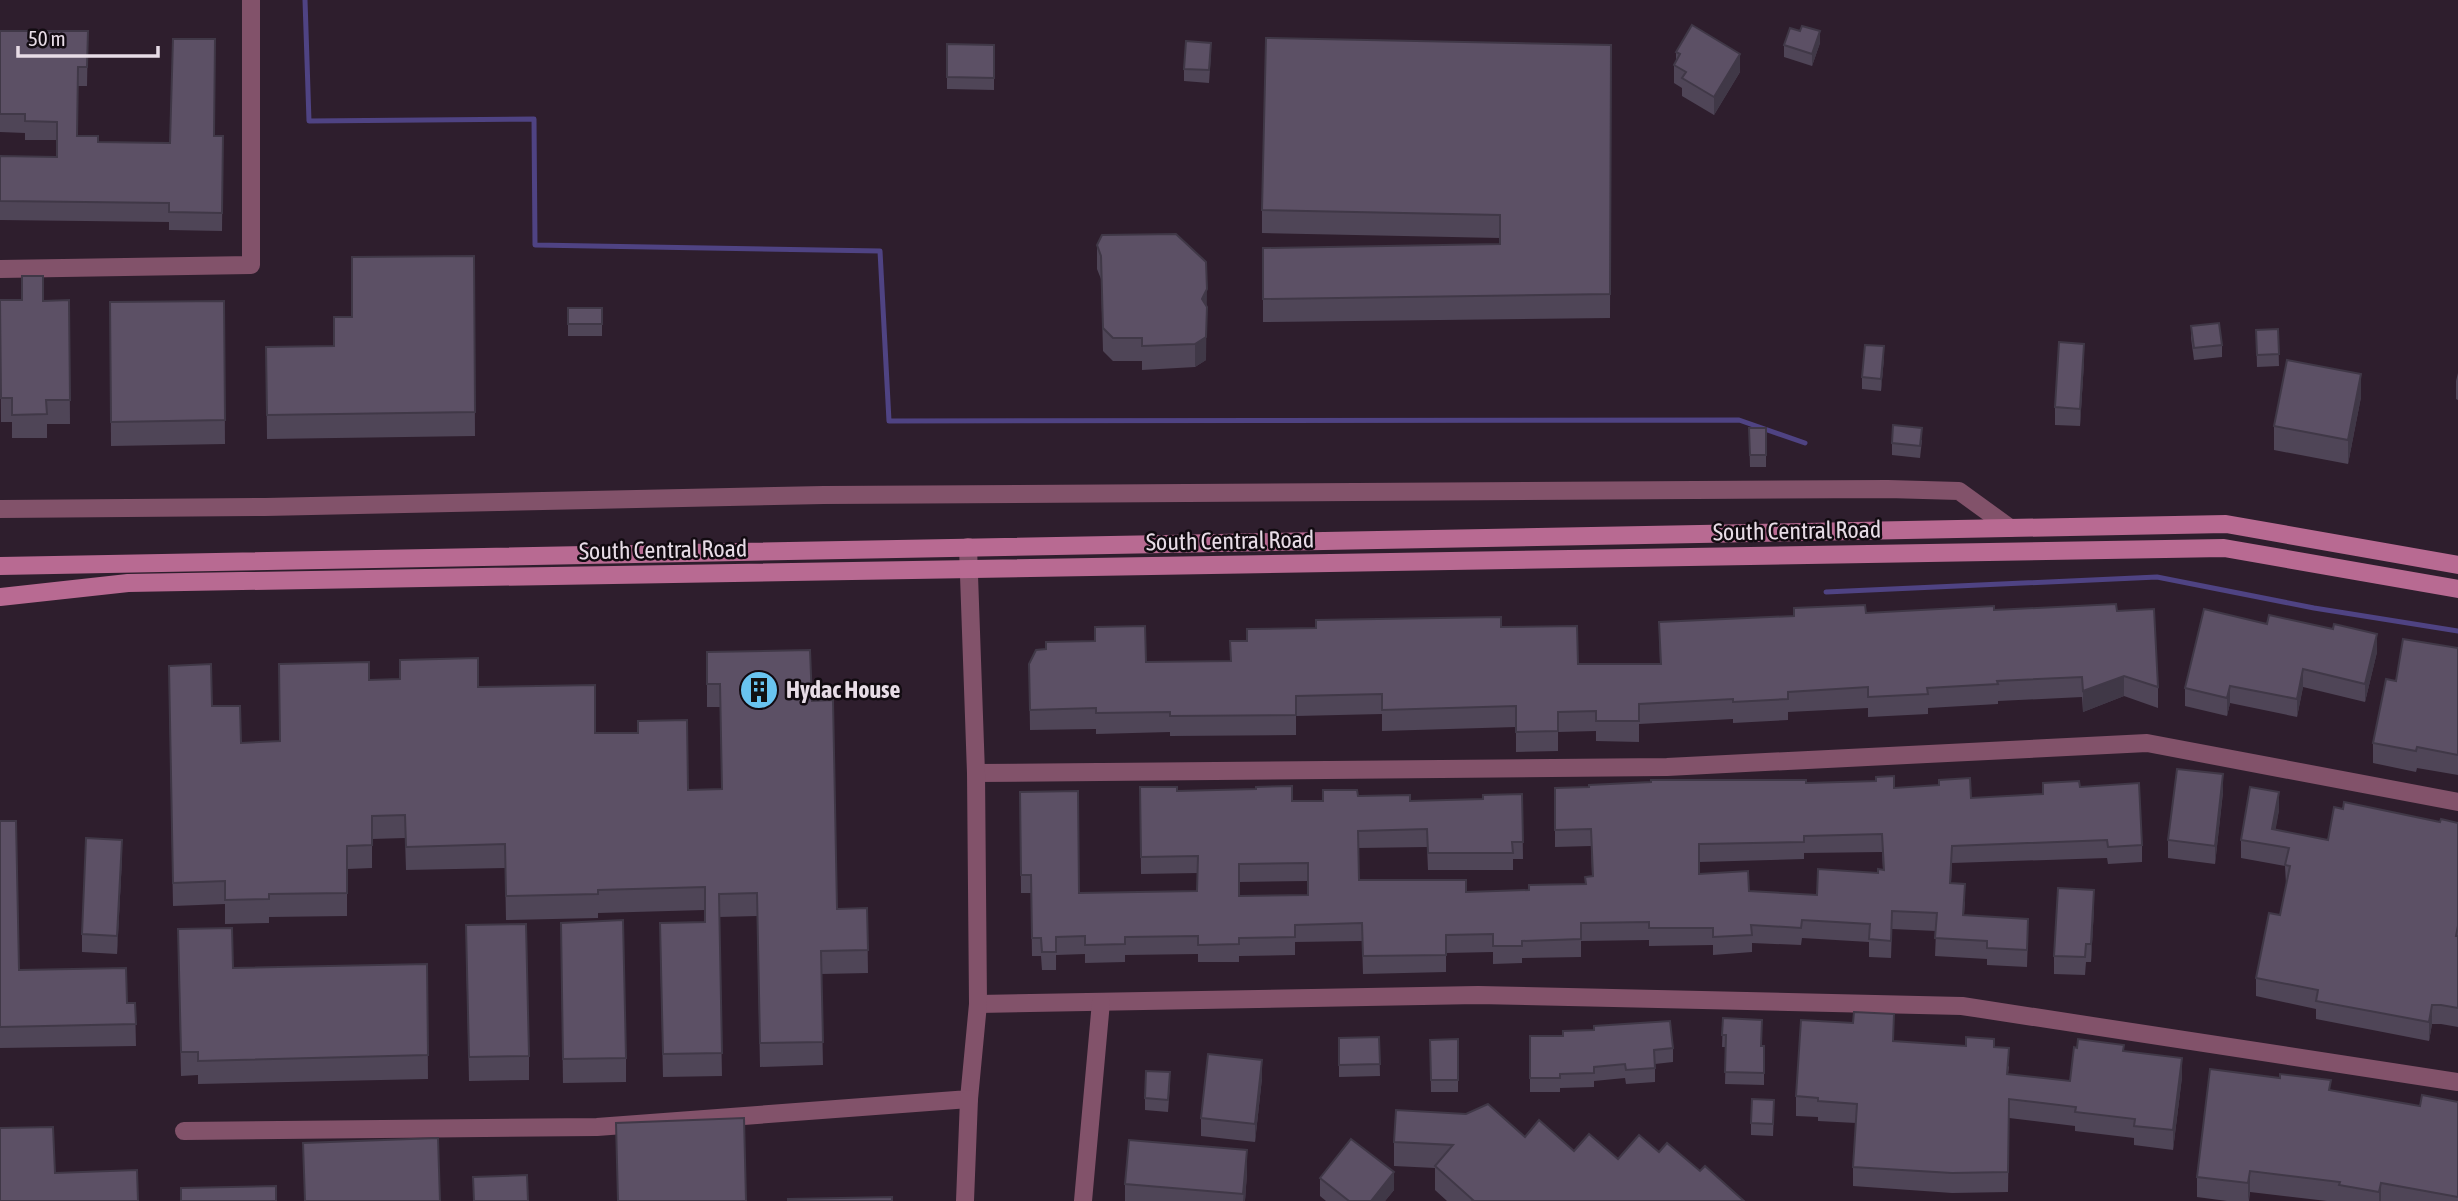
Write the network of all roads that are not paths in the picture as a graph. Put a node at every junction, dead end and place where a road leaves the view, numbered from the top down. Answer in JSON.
{"nodes":[{"id":1,"x":251,"y":0,"type":"edge"},
{"id":2,"x":0,"y":269,"type":"edge"},
{"id":3,"x":0,"y":509,"type":"edge"},
{"id":4,"x":2010,"y":528,"type":"junction"},
{"id":5,"x":968,"y":547,"type":"junction"},
{"id":6,"x":2458,"y":565,"type":"edge"},
{"id":7,"x":0,"y":566,"type":"edge"},
{"id":8,"x":968,"y":570,"type":"junction"},
{"id":9,"x":2458,"y":589,"type":"edge"},
{"id":10,"x":0,"y":597,"type":"edge"},
{"id":11,"x":976,"y":773,"type":"junction"},
{"id":12,"x":2458,"y":802,"type":"edge"},
{"id":13,"x":1101,"y":1002,"type":"junction"},
{"id":14,"x":978,"y":1004,"type":"junction"},
{"id":15,"x":2458,"y":1082,"type":"edge"},
{"id":16,"x":969,"y":1099,"type":"junction"},
{"id":17,"x":184,"y":1131,"type":"dead end"},
{"id":18,"x":965,"y":1201,"type":"edge"},
{"id":19,"x":1083,"y":1201,"type":"edge"}],
"edges":[{"from":1,"to":2,"type":"street"},
{"from":3,"to":4,"type":"street"},
{"from":4,"to":5,"type":"main road","name":"South Central Road"},
{"from":4,"to":6,"type":"main road","name":"South Central Road"},
{"from":5,"to":7,"type":"main road","name":"South Central Road"},
{"from":5,"to":8,"type":"street"},
{"from":8,"to":9,"type":"main road","name":"South Central Road"},
{"from":8,"to":10,"type":"main road","name":"South Central Road"},
{"from":8,"to":11,"type":"street"},
{"from":11,"to":12,"type":"street"},
{"from":11,"to":14,"type":"street"},
{"from":13,"to":14,"type":"street"},
{"from":13,"to":15,"type":"street"},
{"from":13,"to":19,"type":"street"},
{"from":14,"to":16,"type":"street"},
{"from":16,"to":17,"type":"street"},
{"from":16,"to":18,"type":"street"}]}
